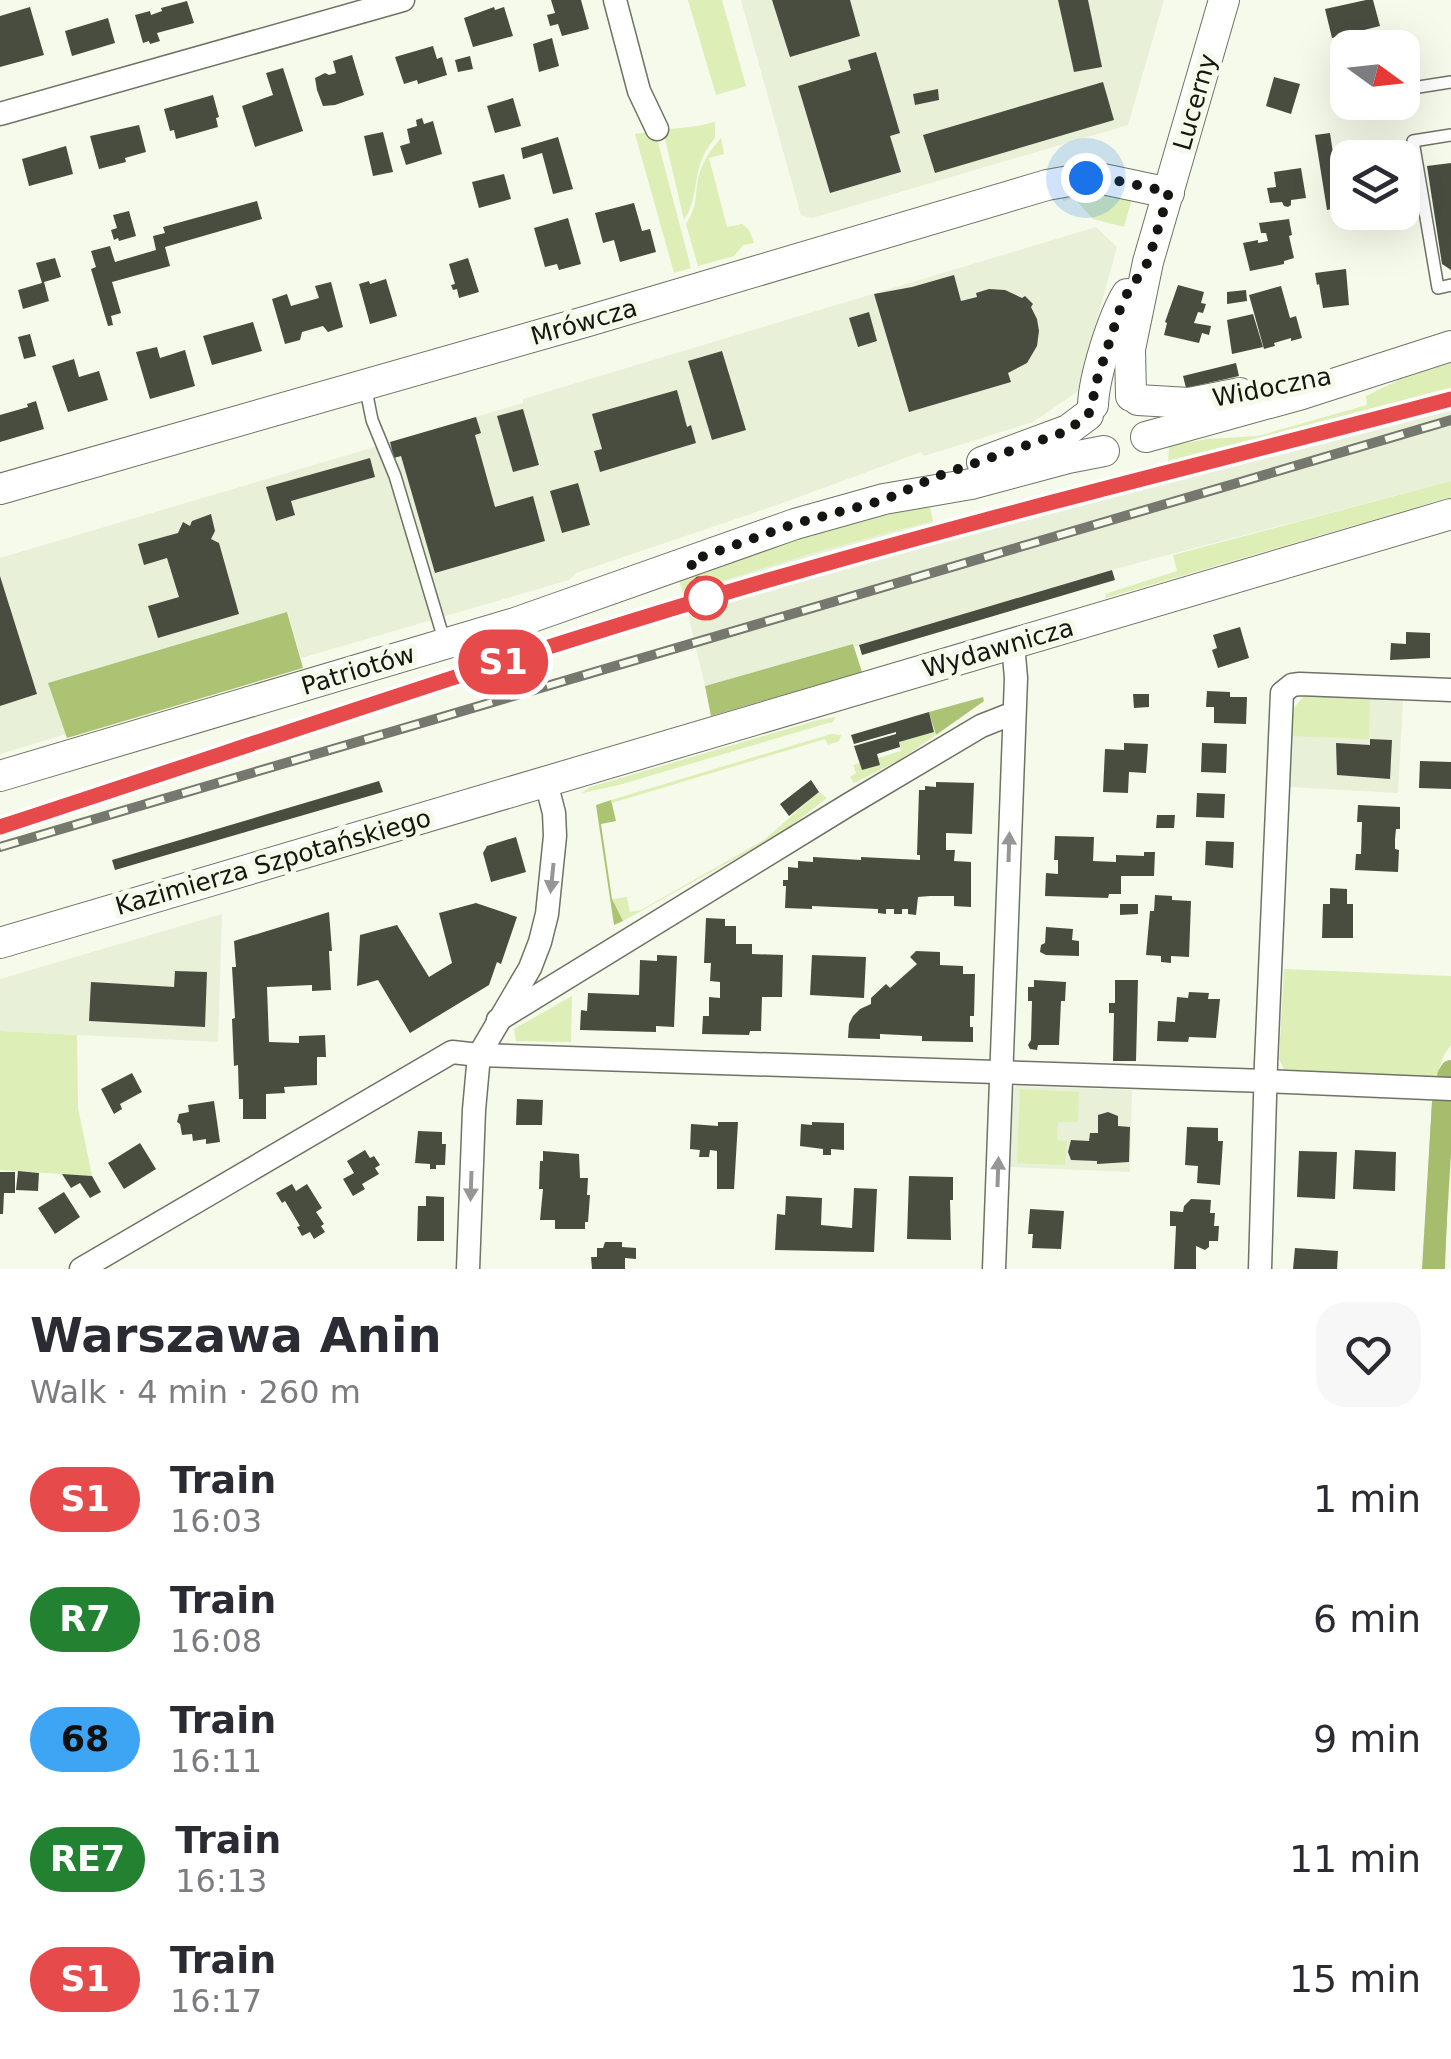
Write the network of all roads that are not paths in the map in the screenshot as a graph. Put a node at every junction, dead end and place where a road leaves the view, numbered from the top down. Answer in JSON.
{"nodes":[{"id":1,"x":403,"y":0,"type":"edge"},
{"id":2,"x":615,"y":0,"type":"edge"},
{"id":3,"x":1224,"y":0,"type":"edge"},
{"id":4,"x":1451,"y":82,"type":"edge"},
{"id":5,"x":1420,"y":87,"type":"edge"},
{"id":6,"x":0,"y":114,"type":"edge"},
{"id":7,"x":657,"y":130,"type":"dead end"},
{"id":8,"x":1451,"y":135,"type":"edge"},
{"id":9,"x":1169,"y":192,"type":"junction"},
{"id":10,"x":1451,"y":286,"type":"edge"},
{"id":11,"x":1122,"y":336,"type":"junction"},
{"id":12,"x":1451,"y":346,"type":"edge"},
{"id":13,"x":1405,"y":360,"type":"junction"},
{"id":14,"x":365,"y":385,"type":"junction"},
{"id":15,"x":1134,"y":398,"type":"junction"},
{"id":16,"x":1091,"y":410,"type":"junction"},
{"id":17,"x":1146,"y":436,"type":"junction"},
{"id":18,"x":1104,"y":451,"type":"junction"},
{"id":19,"x":0,"y":489,"type":"edge"},
{"id":20,"x":884,"y":500,"type":"junction"},
{"id":21,"x":1451,"y":514,"type":"edge"},
{"id":22,"x":445,"y":644,"type":"junction"},
{"id":23,"x":1013,"y":644,"type":"junction"},
{"id":24,"x":1451,"y":690,"type":"edge"},
{"id":25,"x":1014,"y":712,"type":"junction"},
{"id":26,"x":0,"y":776,"type":"edge"},
{"id":27,"x":546,"y":782,"type":"junction"},
{"id":28,"x":0,"y":943,"type":"edge"},
{"id":29,"x":498,"y":1020,"type":"junction"},
{"id":30,"x":480,"y":1055,"type":"junction"},
{"id":31,"x":1002,"y":1073,"type":"junction"},
{"id":32,"x":1266,"y":1081,"type":"junction"},
{"id":33,"x":1451,"y":1090,"type":"edge"},
{"id":34,"x":81,"y":1269,"type":"edge"},
{"id":35,"x":468,"y":1269,"type":"edge"},
{"id":36,"x":994,"y":1269,"type":"edge"},
{"id":37,"x":1260,"y":1269,"type":"edge"}],
"edges":[{"from":1,"to":6,"type":"street"},
{"from":2,"to":7,"type":"street"},
{"from":3,"to":9,"type":"main road","name":"Lucerny"},
{"from":4,"to":5,"type":"lane"},
{"from":8,"to":10,"type":"lane"},
{"from":9,"to":11,"type":"main road","name":"Lucerny"},
{"from":9,"to":14,"type":"main road","name":"Mrówcza"},
{"from":11,"to":15,"type":"main road","name":"Lucerny"},
{"from":11,"to":16,"type":"main road","name":"Lucerny"},
{"from":12,"to":13,"type":"main road","name":"Widoczna"},
{"from":13,"to":15,"type":"main road","name":"Widoczna"},
{"from":13,"to":17,"type":"main road","name":"Widoczna"},
{"from":14,"to":19,"type":"main road","name":"Mrówcza"},
{"from":14,"to":22,"type":"lane"},
{"from":15,"to":16,"type":"main road"},
{"from":15,"to":17,"type":"main road"},
{"from":16,"to":18,"type":"main road"},
{"from":16,"to":20,"type":"main road","name":"Patriotów"},
{"from":17,"to":18,"type":"main road"},
{"from":18,"to":20,"type":"main road","name":"Patriotów"},
{"from":20,"to":22,"type":"main road","name":"Patriotów"},
{"from":21,"to":23,"type":"main road","name":"Wydawnicza"},
{"from":22,"to":26,"type":"main road","name":"Patriotów"},
{"from":23,"to":25,"type":"street"},
{"from":23,"to":27,"type":"main road","name":"Wydawnicza"},
{"from":24,"to":32,"type":"street"},
{"from":25,"to":29,"type":"street"},
{"from":31,"to":25,"type":"street","one_way":true},
{"from":27,"to":28,"type":"main road","name":"Kazimierza Szpotańskiego"},
{"from":27,"to":29,"type":"street","one_way":true},
{"from":29,"to":30,"type":"street"},
{"from":30,"to":31,"type":"street"},
{"from":30,"to":34,"type":"street"},
{"from":30,"to":35,"type":"street","one_way":true},
{"from":31,"to":32,"type":"street"},
{"from":36,"to":31,"type":"street","one_way":true},
{"from":32,"to":33,"type":"street"},
{"from":32,"to":37,"type":"street"}]}
